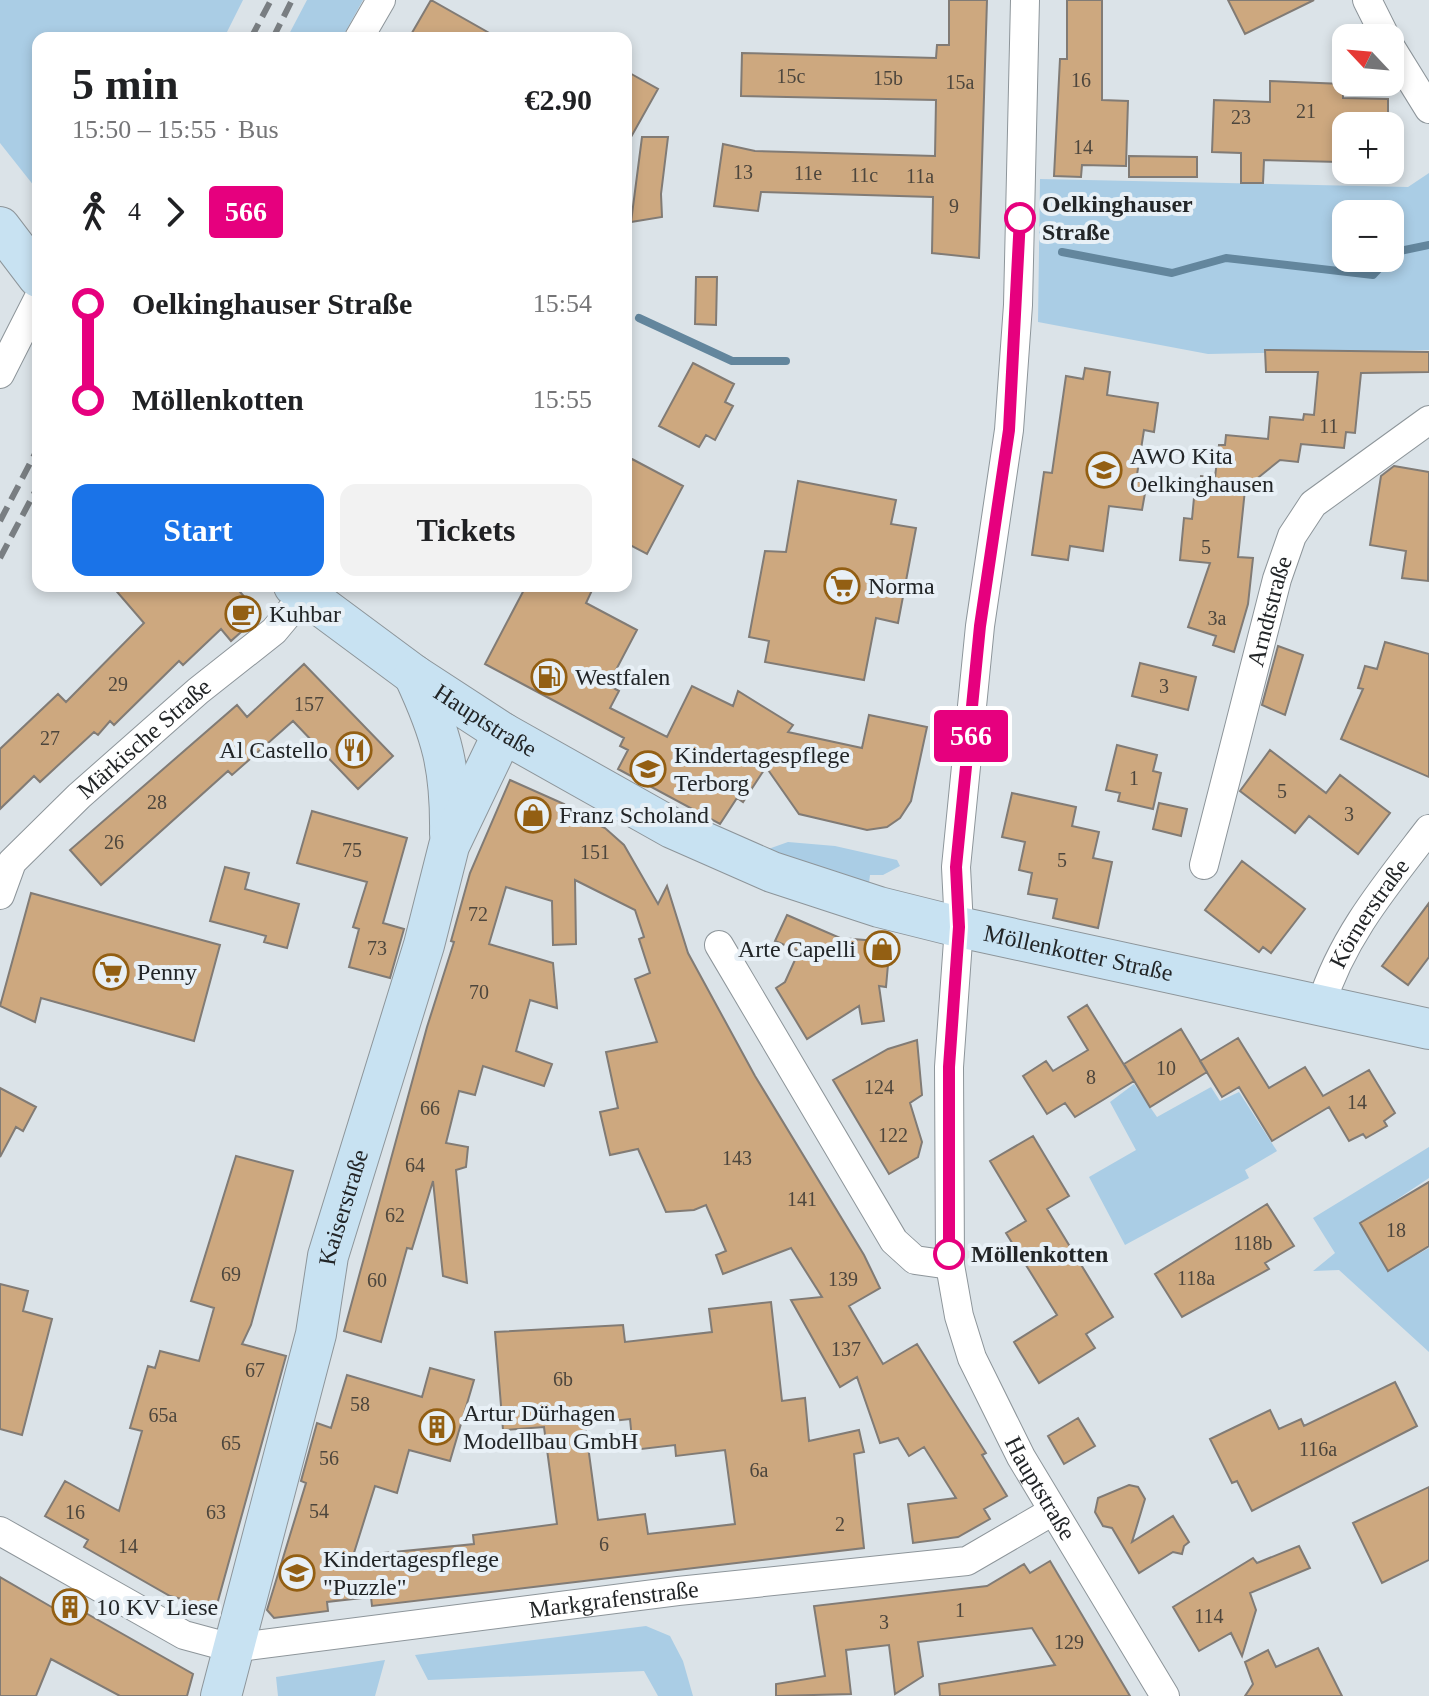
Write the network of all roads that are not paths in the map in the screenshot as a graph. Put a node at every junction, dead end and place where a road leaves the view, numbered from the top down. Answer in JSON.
{"nodes":[{"id":1,"x":381,"y":0,"type":"edge"},
{"id":2,"x":1025,"y":0,"type":"edge"},
{"id":3,"x":1367,"y":0,"type":"edge"},
{"id":4,"x":1379,"y":24,"type":"edge"},
{"id":5,"x":362,"y":32,"type":"edge"},
{"id":6,"x":1404,"y":69,"type":"edge"},
{"id":7,"x":1429,"y":109,"type":"edge"},
{"id":8,"x":0,"y":227,"type":"edge"},
{"id":9,"x":32,"y":269,"type":"edge"},
{"id":10,"x":32,"y":311,"type":"edge"},
{"id":11,"x":0,"y":374,"type":"edge"},
{"id":12,"x":1429,"y":420,"type":"edge"},
{"id":13,"x":298,"y":592,"type":"edge"},
{"id":14,"x":302,"y":592,"type":"edge"},
{"id":15,"x":414,"y":675,"type":"junction"},
{"id":16,"x":503,"y":733,"type":"junction"},
{"id":17,"x":1429,"y":829,"type":"edge"},
{"id":18,"x":690,"y":837,"type":"joint"},
{"id":19,"x":449,"y":846,"type":"junction"},
{"id":20,"x":1204,"y":865,"type":"dead end"},
{"id":21,"x":0,"y":895,"type":"edge"},
{"id":22,"x":959,"y":927,"type":"junction"},
{"id":23,"x":719,"y":945,"type":"dead end"},
{"id":24,"x":1321,"y":1005,"type":"junction"},
{"id":25,"x":1429,"y":1029,"type":"edge"},
{"id":26,"x":950,"y":1265,"type":"junction"},
{"id":27,"x":1053,"y":1511,"type":"junction"},
{"id":28,"x":0,"y":1531,"type":"edge"},
{"id":29,"x":232,"y":1648,"type":"junction"},
{"id":30,"x":221,"y":1696,"type":"edge"},
{"id":31,"x":1165,"y":1696,"type":"edge"}],
"edges":[{"from":1,"to":5,"type":"street"},
{"from":2,"to":22,"type":"street"},
{"from":3,"to":4,"type":"street"},
{"from":6,"to":7,"type":"street"},
{"from":8,"to":9,"type":"main road"},
{"from":10,"to":11,"type":"street"},
{"from":12,"to":20,"type":"street","name":"Arndtstraße"},
{"from":13,"to":21,"type":"street","name":"Märkische Straße"},
{"from":14,"to":15,"type":"main road","name":"Hauptstraße"},
{"from":15,"to":16,"type":"main road","name":"Hauptstraße"},
{"from":15,"to":19,"type":"main road"},
{"from":16,"to":18,"type":"main road","name":"Hauptstraße"},
{"from":16,"to":19,"type":"main road","name":"Kaiserstraße"},
{"from":17,"to":24,"type":"street","name":"Körnerstraße"},
{"from":18,"to":22,"type":"main road","name":"Möllenkotter Straße"},
{"from":19,"to":29,"type":"main road","name":"Kaiserstraße"},
{"from":22,"to":24,"type":"main road","name":"Möllenkotter Straße"},
{"from":22,"to":26,"type":"street","name":"Hauptstraße"},
{"from":23,"to":26,"type":"street"},
{"from":24,"to":25,"type":"main road","name":"Möllenkotter Straße"},
{"from":26,"to":27,"type":"street","name":"Hauptstraße"},
{"from":27,"to":29,"type":"street","name":"Markgrafenstraße"},
{"from":27,"to":31,"type":"street","name":"Hauptstraße"},
{"from":28,"to":29,"type":"street","name":"Markgrafenstraße"},
{"from":29,"to":30,"type":"main road","name":"Kaiserstraße"}]}
